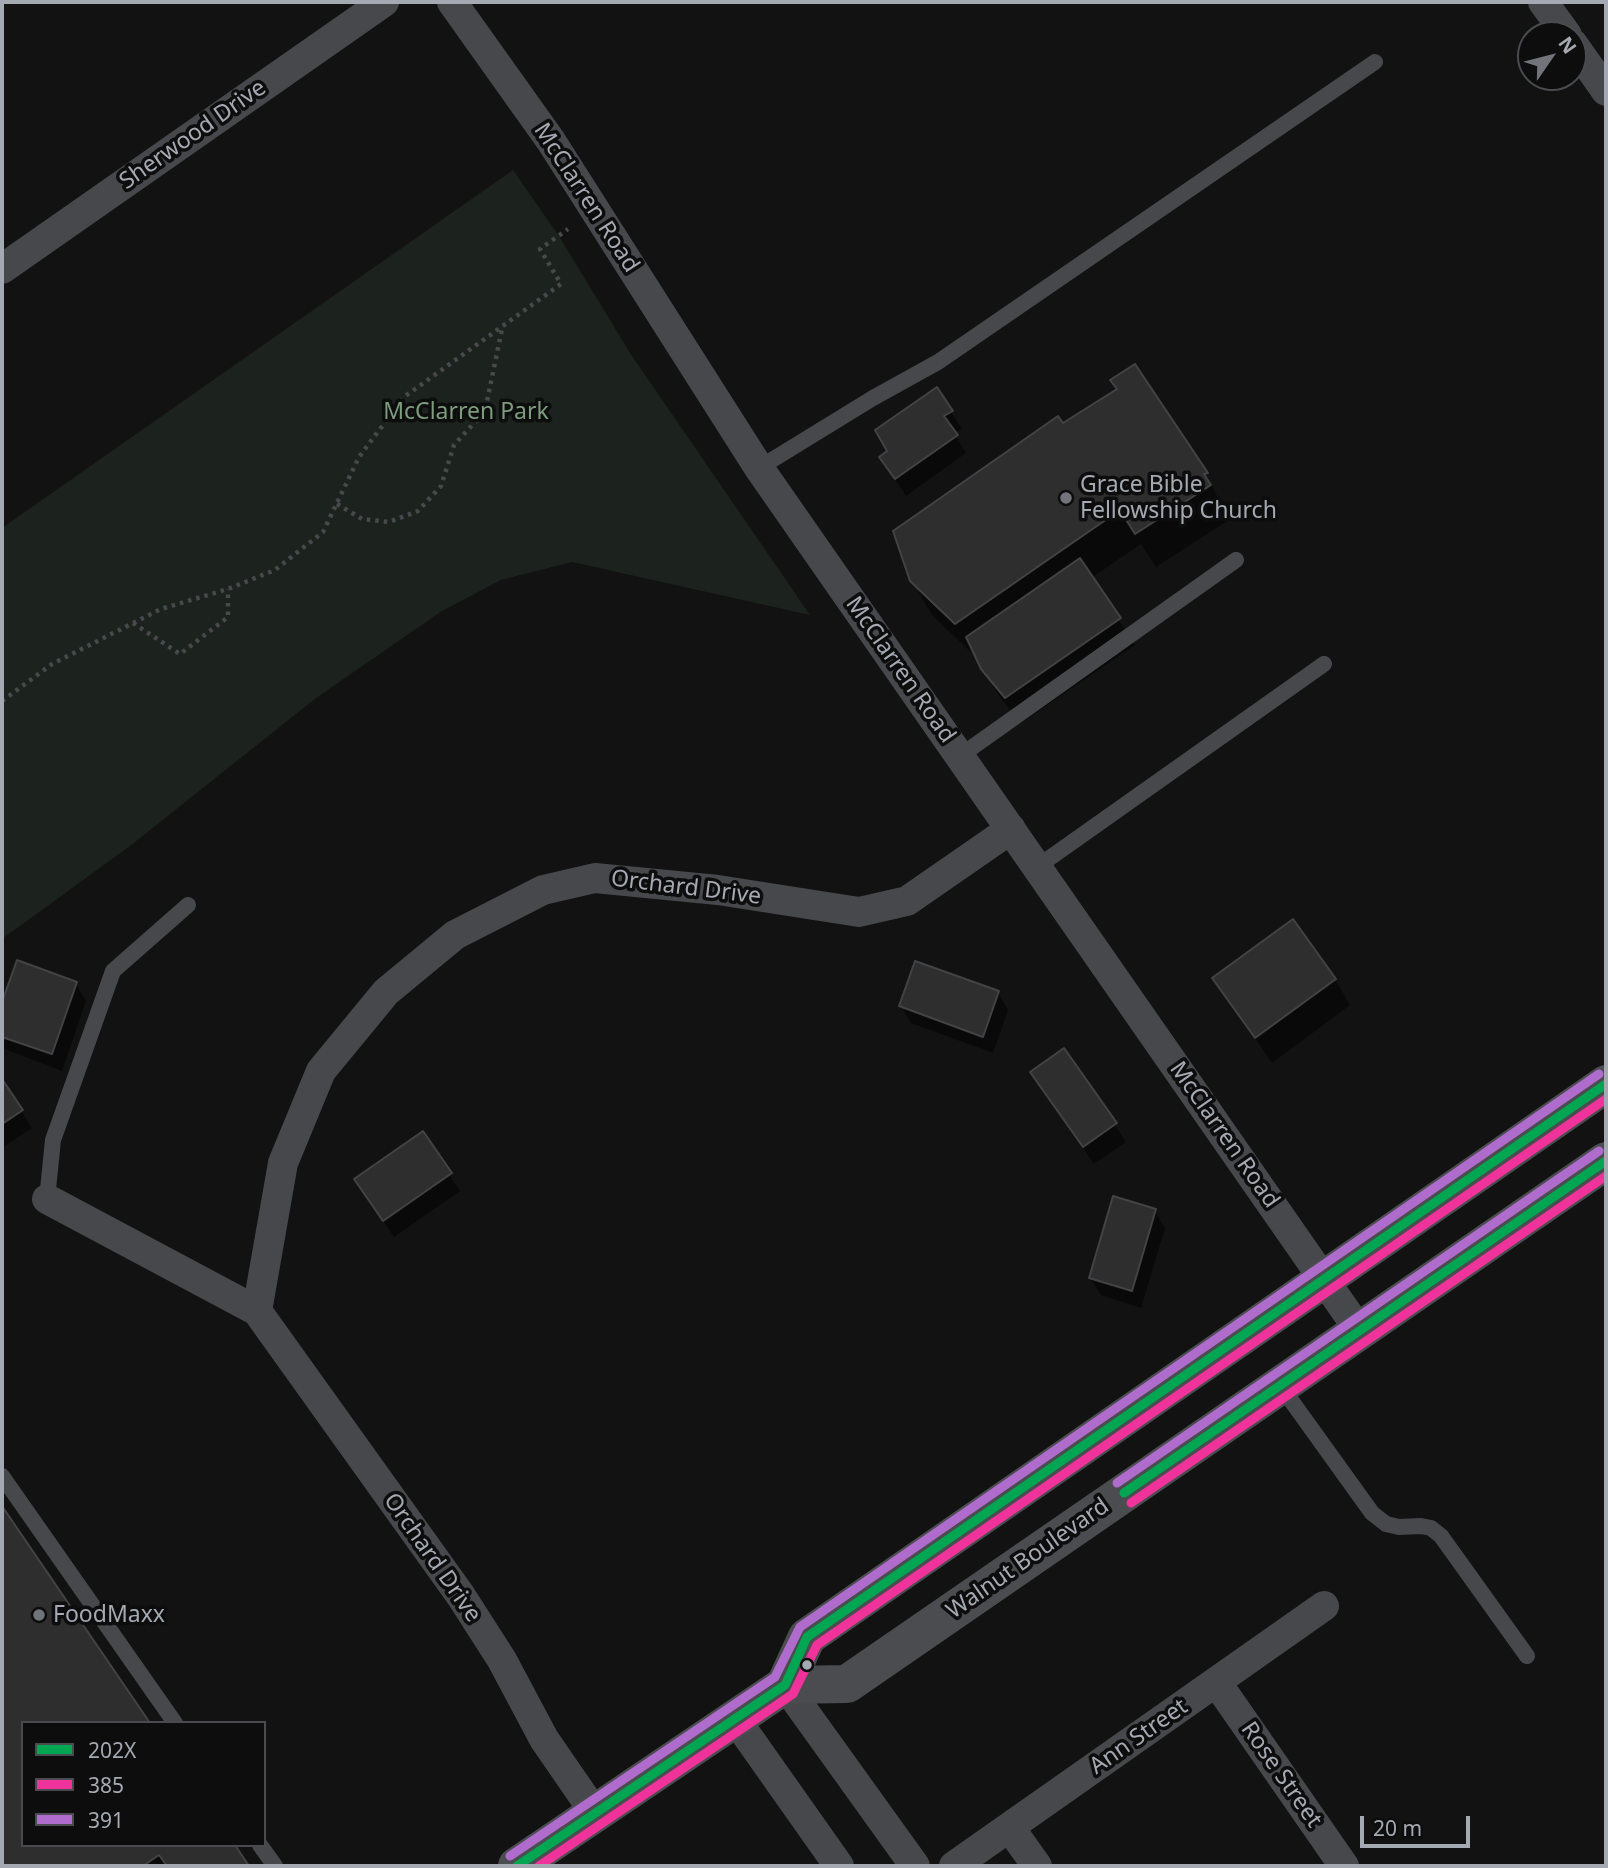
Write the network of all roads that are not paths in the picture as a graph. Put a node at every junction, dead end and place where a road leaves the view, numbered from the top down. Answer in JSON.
{"nodes":[{"id":1,"x":384,"y":2,"type":"edge"},
{"id":2,"x":452,"y":2,"type":"edge"},
{"id":3,"x":1543,"y":2,"type":"edge"},
{"id":4,"x":1557,"y":21,"type":"edge"},
{"id":5,"x":1375,"y":62,"type":"dead end"},
{"id":6,"x":1587,"y":64,"type":"edge"},
{"id":7,"x":1606,"y":91,"type":"edge"},
{"id":8,"x":2,"y":268,"type":"edge"},
{"id":9,"x":759,"y":468,"type":"junction"},
{"id":10,"x":1236,"y":560,"type":"dead end"},
{"id":11,"x":1324,"y":664,"type":"dead end"},
{"id":12,"x":960,"y":756,"type":"junction"},
{"id":13,"x":1011,"y":829,"type":"junction"},
{"id":14,"x":1037,"y":867,"type":"junction"},
{"id":15,"x":188,"y":905,"type":"dead end"},
{"id":16,"x":1606,"y":1084,"type":"edge"},
{"id":17,"x":1606,"y":1160,"type":"edge"},
{"id":18,"x":47,"y":1199,"type":"joint"},
{"id":19,"x":1323,"y":1278,"type":"junction"},
{"id":20,"x":257,"y":1311,"type":"junction"},
{"id":21,"x":1359,"y":1330,"type":"junction"},
{"id":22,"x":1280,"y":1385,"type":"junction"},
{"id":23,"x":2,"y":1476,"type":"edge"},
{"id":24,"x":1324,"y":1606,"type":"dead end"},
{"id":25,"x":1527,"y":1656,"type":"dead end"},
{"id":26,"x":1217,"y":1683,"type":"junction"},
{"id":27,"x":785,"y":1685,"type":"junction"},
{"id":28,"x":736,"y":1720,"type":"junction"},
{"id":29,"x":174,"y":1721,"type":"edge"},
{"id":30,"x":595,"y":1813,"type":"junction"},
{"id":31,"x":1010,"y":1828,"type":"junction"},
{"id":32,"x":261,"y":1847,"type":"edge"},
{"id":33,"x":275,"y":1866,"type":"edge"},
{"id":34,"x":517,"y":1866,"type":"edge"},
{"id":35,"x":839,"y":1866,"type":"edge"},
{"id":36,"x":915,"y":1866,"type":"edge"},
{"id":37,"x":954,"y":1866,"type":"edge"},
{"id":38,"x":1037,"y":1866,"type":"edge"},
{"id":39,"x":1344,"y":1866,"type":"edge"}],
"edges":[{"from":1,"to":8,"type":"street","name":"Sherwood Drive"},
{"from":2,"to":9,"type":"street","name":"McClarren Road"},
{"from":3,"to":4,"type":"street"},
{"from":5,"to":9,"type":"lane"},
{"from":6,"to":7,"type":"street"},
{"from":9,"to":12,"type":"street","name":"McClarren Road"},
{"from":10,"to":12,"type":"lane"},
{"from":11,"to":14,"type":"lane"},
{"from":12,"to":13,"type":"street","name":"McClarren Road"},
{"from":13,"to":14,"type":"street","name":"McClarren Road"},
{"from":13,"to":20,"type":"street","name":"Orchard Drive"},
{"from":14,"to":19,"type":"street","name":"McClarren Road"},
{"from":15,"to":18,"type":"lane"},
{"from":16,"to":19,"type":"street"},
{"from":17,"to":21,"type":"street","name":"Walnut Boulevard"},
{"from":18,"to":20,"type":"street","name":"Orchard Drive"},
{"from":19,"to":21,"type":"street","name":"McClarren Road"},
{"from":19,"to":27,"type":"street"},
{"from":20,"to":30,"type":"street","name":"Orchard Drive"},
{"from":21,"to":22,"type":"street","name":"Walnut Boulevard"},
{"from":22,"to":25,"type":"lane"},
{"from":22,"to":27,"type":"street","name":"Walnut Boulevard"},
{"from":23,"to":29,"type":"lane"},
{"from":24,"to":26,"type":"street","name":"Ann Street"},
{"from":26,"to":31,"type":"street","name":"Ann Street"},
{"from":26,"to":39,"type":"street","name":"Rose Street"},
{"from":27,"to":28,"type":"street"},
{"from":27,"to":36,"type":"street"},
{"from":28,"to":30,"type":"street"},
{"from":28,"to":35,"type":"street"},
{"from":30,"to":34,"type":"street"},
{"from":31,"to":37,"type":"street","name":"Ann Street"},
{"from":31,"to":38,"type":"street"},
{"from":32,"to":33,"type":"lane"}]}
